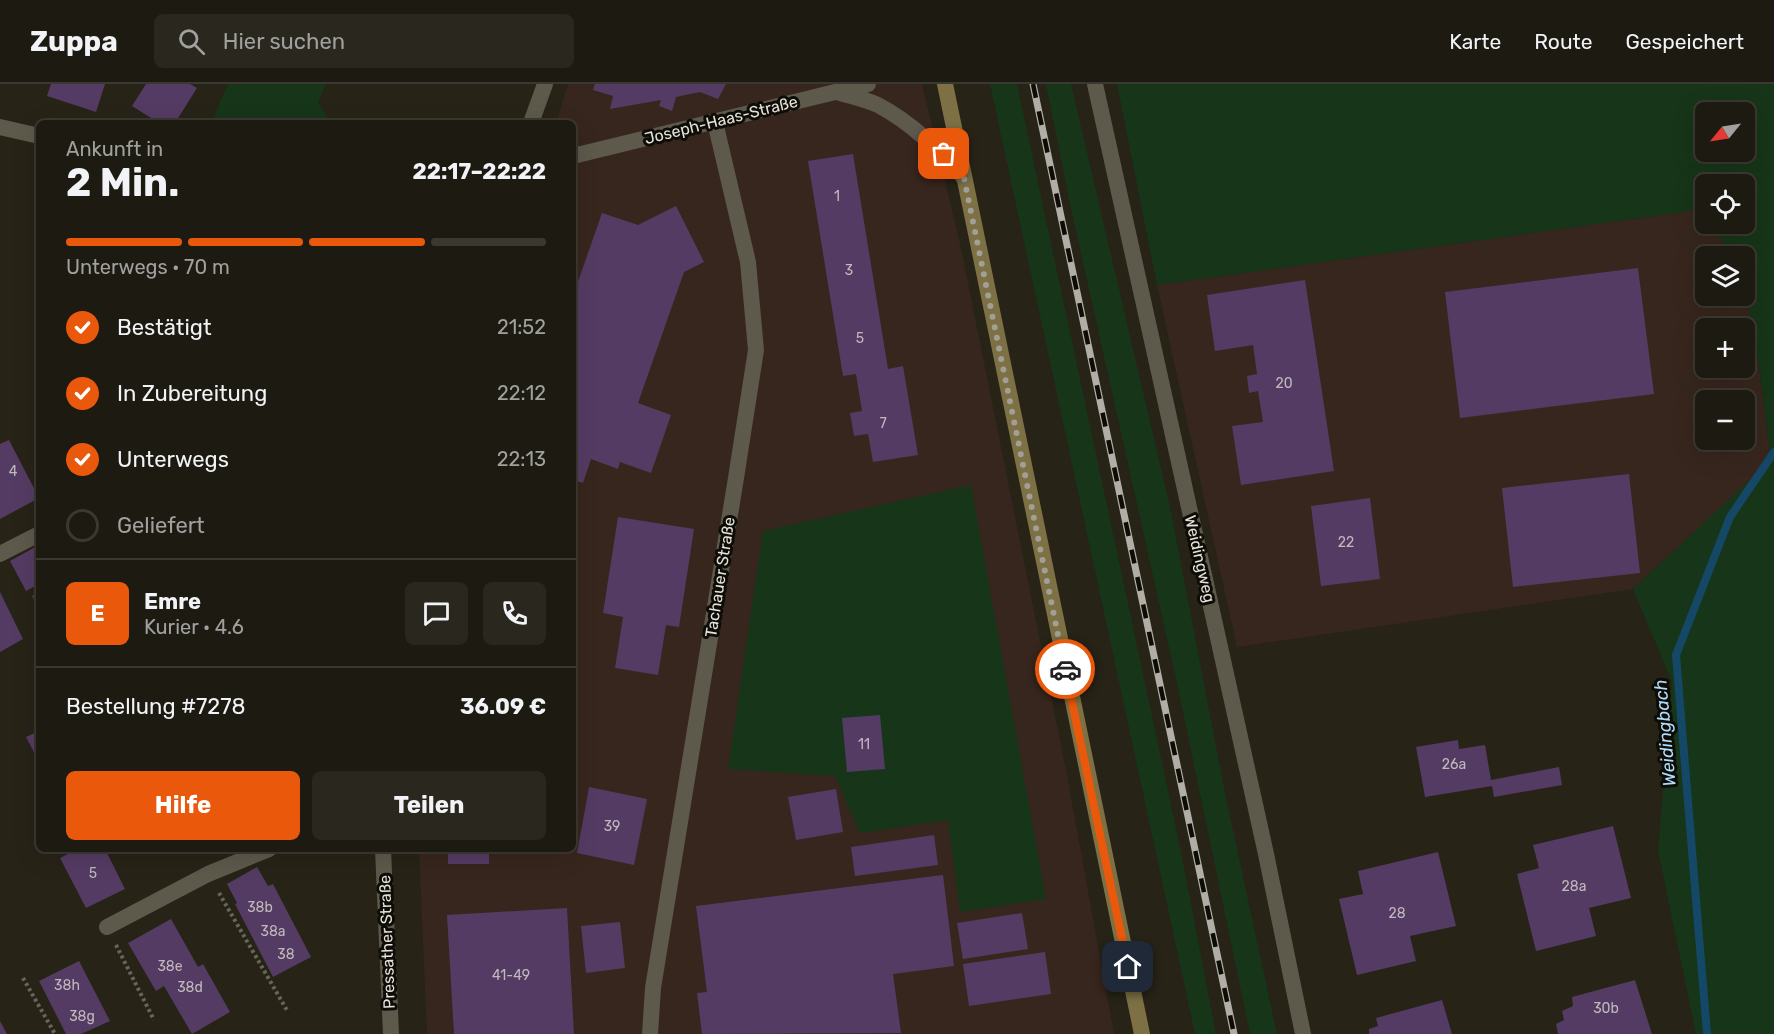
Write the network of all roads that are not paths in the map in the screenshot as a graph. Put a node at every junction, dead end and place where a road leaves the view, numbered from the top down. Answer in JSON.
{"nodes":[{"id":1,"x":545,"y":84,"type":"edge"},
{"id":2,"x":868,"y":84,"type":"edge"},
{"id":3,"x":945,"y":84,"type":"edge"},
{"id":4,"x":1095,"y":84,"type":"edge"},
{"id":5,"x":840,"y":88,"type":"edge"},
{"id":6,"x":532,"y":120,"type":"edge"},
{"id":7,"x":715,"y":122,"type":"junction"},
{"id":8,"x":0,"y":127,"type":"edge"},
{"id":9,"x":36,"y":135,"type":"edge"},
{"id":10,"x":576,"y":155,"type":"edge"},
{"id":11,"x":964,"y":178,"type":"junction"},
{"id":12,"x":36,"y":536,"type":"edge"},
{"id":13,"x":0,"y":554,"type":"edge"},
{"id":14,"x":262,"y":852,"type":"edge"},
{"id":15,"x":383,"y":852,"type":"edge"},
{"id":16,"x":107,"y":927,"type":"road end"},
{"id":17,"x":391,"y":1034,"type":"edge"},
{"id":18,"x":650,"y":1034,"type":"edge"},
{"id":19,"x":1142,"y":1034,"type":"edge"},
{"id":20,"x":1304,"y":1034,"type":"edge"}],
"edges":[{"from":1,"to":6,"type":"street"},
{"from":2,"to":5,"type":"street","name":"Joseph-Haas-Straße"},
{"from":3,"to":11,"type":"main road"},
{"from":4,"to":20,"type":"street","name":"Weidingweg"},
{"from":5,"to":7,"type":"street","name":"Joseph-Haas-Straße"},
{"from":5,"to":11,"type":"street"},
{"from":7,"to":10,"type":"street","name":"Joseph-Haas-Straße"},
{"from":7,"to":18,"type":"street","name":"Tachauer Straße"},
{"from":8,"to":9,"type":"street"},
{"from":11,"to":19,"type":"main road"},
{"from":12,"to":13,"type":"street"},
{"from":14,"to":16,"type":"street"},
{"from":15,"to":17,"type":"street","name":"Pressather Straße"}]}
